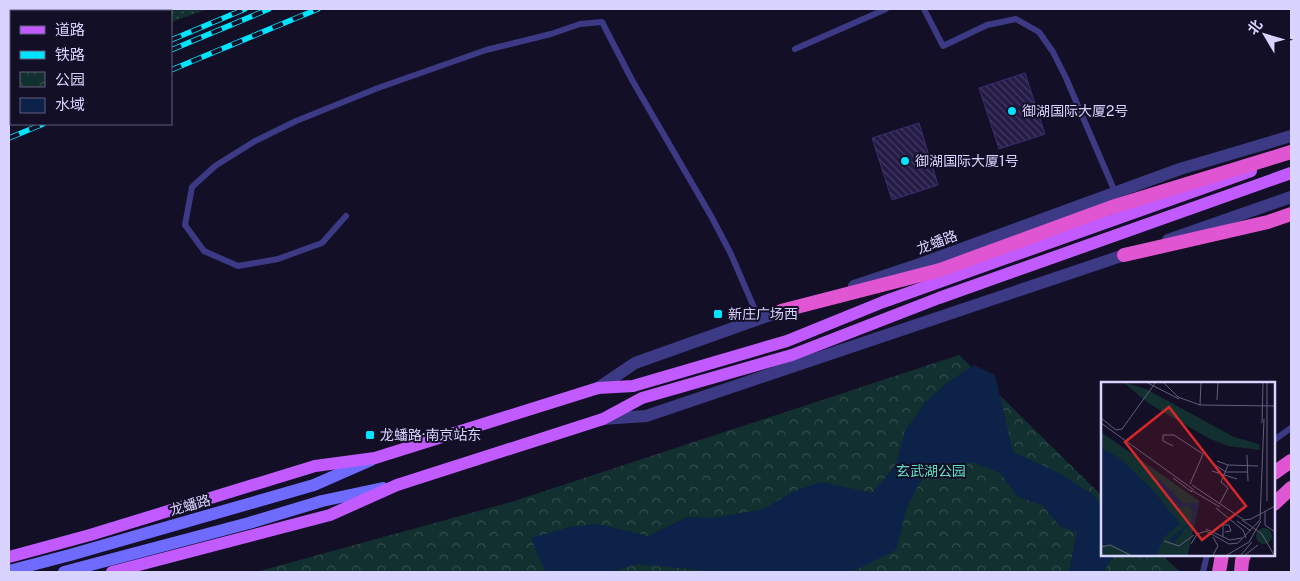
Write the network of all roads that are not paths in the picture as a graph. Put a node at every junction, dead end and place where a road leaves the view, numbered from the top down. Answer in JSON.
{"nodes":[{"id":1,"x":886,"y":9,"type":"edge"},
{"id":2,"x":924,"y":9,"type":"edge"},
{"id":3,"x":795,"y":49,"type":"dead end"},
{"id":4,"x":1291,"y":136,"type":"edge"},
{"id":5,"x":1291,"y":152,"type":"edge"},
{"id":6,"x":1291,"y":156,"type":"edge"},
{"id":7,"x":1291,"y":173,"type":"edge"},
{"id":8,"x":1115,"y":192,"type":"junction"},
{"id":9,"x":1291,"y":197,"type":"edge"},
{"id":10,"x":1291,"y":214,"type":"edge"},
{"id":11,"x":346,"y":216,"type":"dead end"},
{"id":12,"x":1124,"y":255,"type":"junction"},
{"id":13,"x":781,"y":311,"type":"junction"},
{"id":14,"x":759,"y":319,"type":"junction"},
{"id":15,"x":598,"y":388,"type":"junction"},
{"id":16,"x":603,"y":419,"type":"junction"},
{"id":17,"x":1291,"y":428,"type":"edge"},
{"id":18,"x":1275,"y":439,"type":"edge"},
{"id":19,"x":375,"y":458,"type":"junction"},
{"id":20,"x":1291,"y":461,"type":"edge"},
{"id":21,"x":1275,"y":473,"type":"edge"},
{"id":22,"x":397,"y":486,"type":"junction"},
{"id":23,"x":1291,"y":488,"type":"edge"},
{"id":24,"x":1275,"y":503,"type":"edge"},
{"id":25,"x":70,"y":555,"type":"junction"},
{"id":26,"x":9,"y":556,"type":"edge"},
{"id":27,"x":1207,"y":556,"type":"edge"},
{"id":28,"x":1222,"y":556,"type":"edge"},
{"id":29,"x":1244,"y":556,"type":"edge"},
{"id":30,"x":9,"y":567,"type":"edge"},
{"id":31,"x":9,"y":571,"type":"edge"},
{"id":32,"x":64,"y":572,"type":"edge"},
{"id":33,"x":112,"y":572,"type":"edge"},
{"id":34,"x":1203,"y":572,"type":"edge"},
{"id":35,"x":1219,"y":572,"type":"edge"},
{"id":36,"x":1241,"y":572,"type":"edge"}],
"edges":[{"from":1,"to":3,"type":"lane"},
{"from":2,"to":8,"type":"lane"},
{"from":4,"to":8,"type":"street","name":"龙蟠路"},
{"from":5,"to":13,"type":"highway"},
{"from":6,"to":15,"type":"main road","name":"龙蟠路"},
{"from":7,"to":16,"type":"main road"},
{"from":8,"to":13,"type":"street","name":"龙蟠路"},
{"from":9,"to":12,"type":"street"},
{"from":10,"to":12,"type":"highway"},
{"from":11,"to":14,"type":"lane"},
{"from":12,"to":16,"type":"street"},
{"from":13,"to":14,"type":"street","name":"龙蟠路"},
{"from":14,"to":15,"type":"street","name":"龙蟠路"},
{"from":15,"to":19,"type":"main road","name":"龙蟠路"},
{"from":16,"to":22,"type":"main road"},
{"from":17,"to":18,"type":"lane"},
{"from":19,"to":25,"type":"main road","name":"龙蟠路"},
{"from":19,"to":26,"type":"main road","name":"龙蟠路"},
{"from":20,"to":21,"type":"highway"},
{"from":22,"to":32,"type":"main road"},
{"from":22,"to":33,"type":"main road"},
{"from":23,"to":24,"type":"highway"},
{"from":25,"to":30,"type":"main road"},
{"from":25,"to":31,"type":"main road","name":"龙蟠路"},
{"from":27,"to":34,"type":"lane"},
{"from":28,"to":35,"type":"highway"},
{"from":29,"to":36,"type":"highway"}]}
